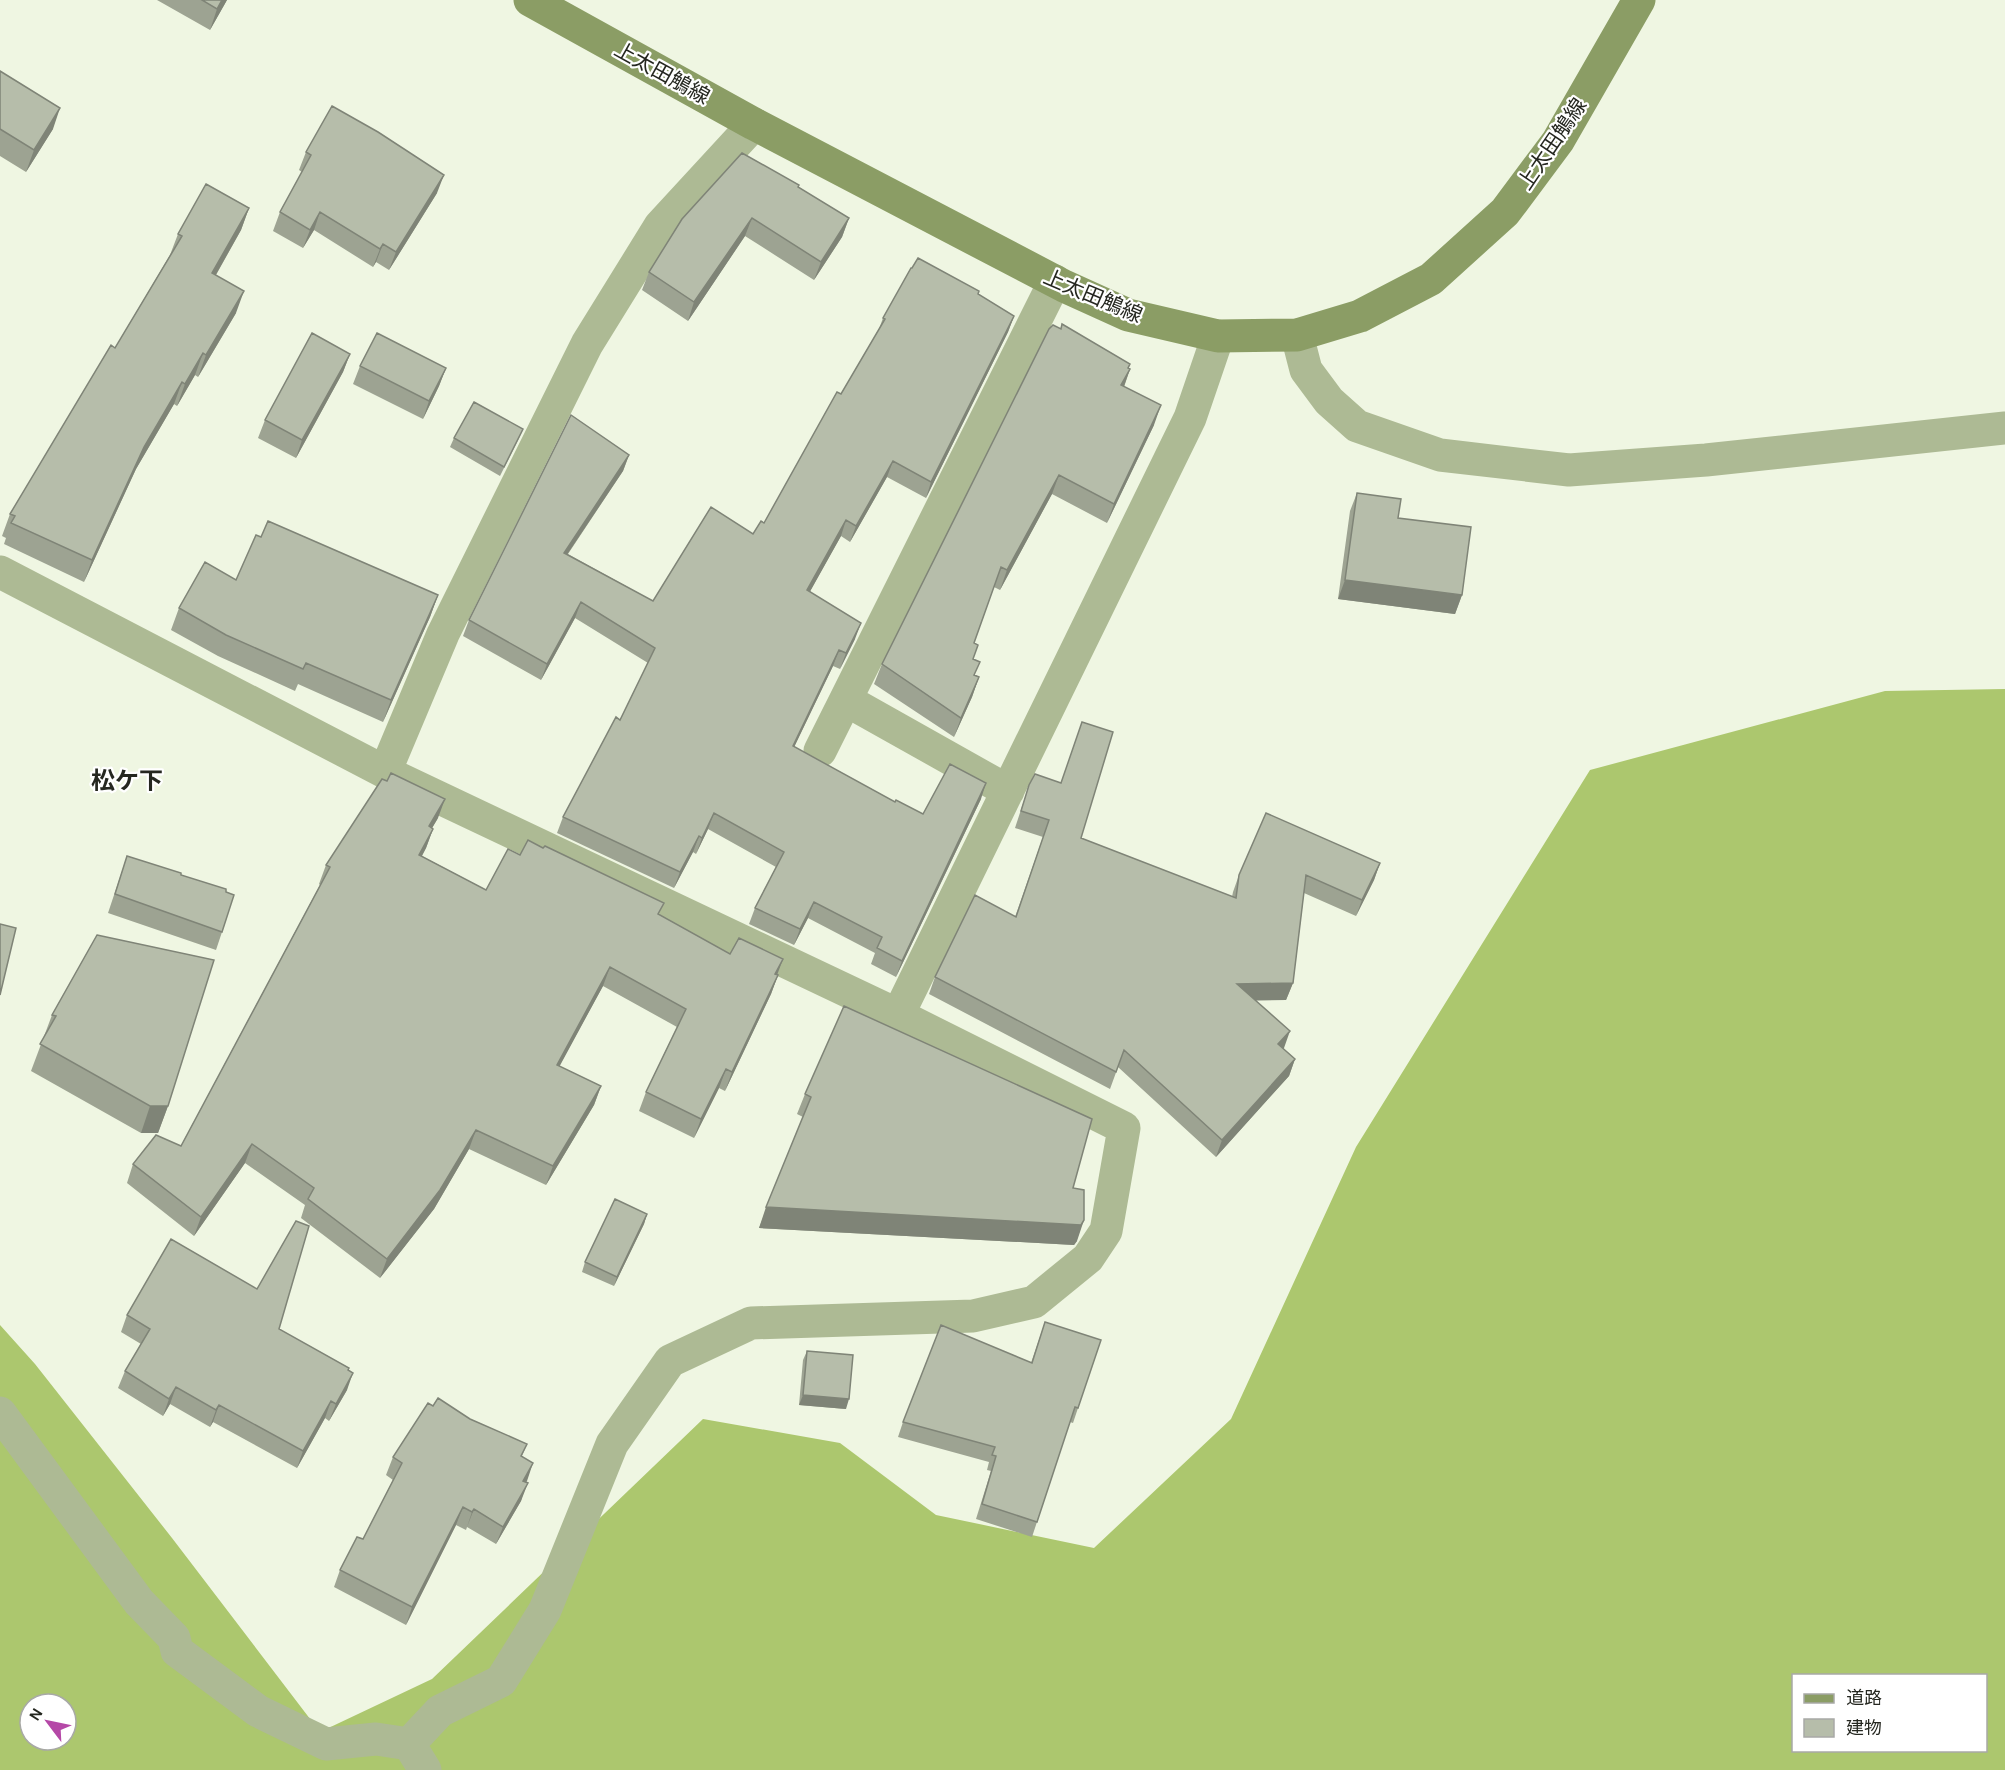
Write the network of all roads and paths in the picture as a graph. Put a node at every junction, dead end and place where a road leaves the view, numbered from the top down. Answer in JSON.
{"nodes":[{"id":1,"x":530,"y":0,"type":"edge"},
{"id":2,"x":1639,"y":0,"type":"edge"},
{"id":3,"x":754,"y":124,"type":"junction"},
{"id":4,"x":1055,"y":281,"type":"junction"},
{"id":5,"x":1297,"y":335,"type":"junction"},
{"id":6,"x":1218,"y":336,"type":"junction"},
{"id":7,"x":2005,"y":428,"type":"edge"},
{"id":8,"x":0,"y":572,"type":"edge"},
{"id":9,"x":846,"y":700,"type":"junction"},
{"id":10,"x":820,"y":751,"type":"dead end"},
{"id":11,"x":385,"y":772,"type":"junction"},
{"id":12,"x":1008,"y":791,"type":"junction"},
{"id":13,"x":898,"y":1015,"type":"junction"},
{"id":14,"x":0,"y":1413,"type":"edge"},
{"id":15,"x":417,"y":1757,"type":"edge"}],
"edges":[{"from":1,"to":3,"type":"main road","name":"上太田鵤線"},
{"from":2,"to":5,"type":"main road","name":"上太田鵤線"},
{"from":3,"to":4,"type":"main road","name":"上太田鵤線"},
{"from":3,"to":11,"type":"street"},
{"from":4,"to":6,"type":"main road","name":"上太田鵤線"},
{"from":4,"to":9,"type":"street"},
{"from":5,"to":6,"type":"main road","name":"上太田鵤線"},
{"from":5,"to":7,"type":"street"},
{"from":6,"to":12,"type":"street"},
{"from":8,"to":11,"type":"street"},
{"from":9,"to":10,"type":"street"},
{"from":9,"to":12,"type":"street"},
{"from":11,"to":13,"type":"street"},
{"from":12,"to":13,"type":"street"},
{"from":13,"to":15,"type":"street"},
{"from":14,"to":15,"type":"street"}]}
